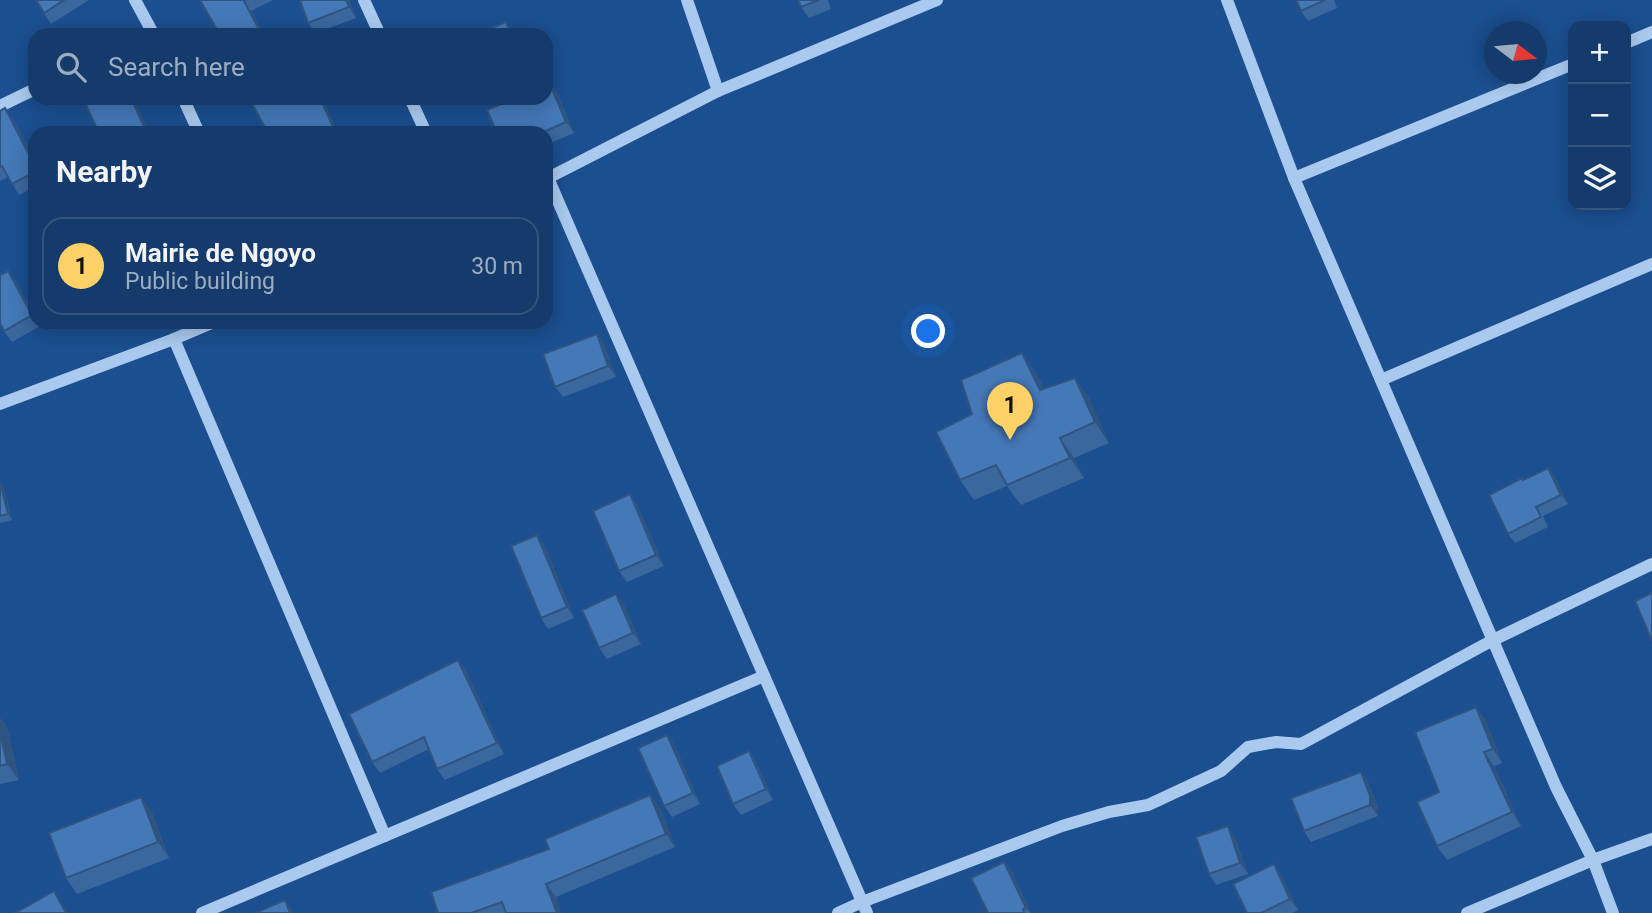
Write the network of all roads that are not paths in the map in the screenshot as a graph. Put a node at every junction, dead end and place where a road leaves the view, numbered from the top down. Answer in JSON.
{"nodes":[{"id":1,"x":135,"y":0,"type":"edge"},
{"id":2,"x":364,"y":0,"type":"edge"},
{"id":3,"x":687,"y":0,"type":"edge"},
{"id":4,"x":937,"y":0,"type":"edge"},
{"id":5,"x":1227,"y":0,"type":"edge"},
{"id":6,"x":148,"y":28,"type":"edge"},
{"id":7,"x":377,"y":28,"type":"edge"},
{"id":8,"x":1652,"y":32,"type":"edge"},
{"id":9,"x":1631,"y":41,"type":"edge"},
{"id":10,"x":1568,"y":66,"type":"edge"},
{"id":11,"x":718,"y":91,"type":"junction"},
{"id":12,"x":28,"y":92,"type":"edge"},
{"id":13,"x":186,"y":105,"type":"edge"},
{"id":14,"x":413,"y":105,"type":"edge"},
{"id":15,"x":0,"y":106,"type":"edge"},
{"id":16,"x":196,"y":126,"type":"edge"},
{"id":17,"x":423,"y":126,"type":"edge"},
{"id":18,"x":553,"y":175,"type":"edge"},
{"id":19,"x":1294,"y":178,"type":"junction"},
{"id":20,"x":553,"y":192,"type":"edge"},
{"id":21,"x":1652,"y":264,"type":"edge"},
{"id":22,"x":198,"y":329,"type":"edge"},
{"id":23,"x":174,"y":339,"type":"junction"},
{"id":24,"x":1381,"y":380,"type":"junction"},
{"id":25,"x":2,"y":398,"type":"edge"},
{"id":26,"x":1652,"y":564,"type":"edge"},
{"id":27,"x":1493,"y":640,"type":"junction"},
{"id":28,"x":764,"y":676,"type":"junction"},
{"id":29,"x":384,"y":836,"type":"junction"},
{"id":30,"x":1652,"y":839,"type":"edge"},
{"id":31,"x":1593,"y":860,"type":"junction"},
{"id":32,"x":865,"y":908,"type":"edge"},
{"id":33,"x":202,"y":913,"type":"edge"},
{"id":34,"x":838,"y":913,"type":"edge"},
{"id":35,"x":1467,"y":913,"type":"edge"},
{"id":36,"x":1613,"y":913,"type":"edge"}],
"edges":[{"from":1,"to":6,"type":"street"},
{"from":2,"to":7,"type":"street"},
{"from":3,"to":11,"type":"street"},
{"from":4,"to":11,"type":"street"},
{"from":5,"to":19,"type":"street"},
{"from":8,"to":9,"type":"street"},
{"from":10,"to":19,"type":"street"},
{"from":11,"to":18,"type":"street"},
{"from":12,"to":15,"type":"street"},
{"from":13,"to":16,"type":"street"},
{"from":14,"to":17,"type":"street"},
{"from":19,"to":24,"type":"street"},
{"from":20,"to":28,"type":"street"},
{"from":21,"to":24,"type":"street"},
{"from":22,"to":23,"type":"street"},
{"from":23,"to":25,"type":"street"},
{"from":23,"to":29,"type":"street"},
{"from":24,"to":27,"type":"street"},
{"from":26,"to":27,"type":"street"},
{"from":27,"to":31,"type":"street"},
{"from":27,"to":32,"type":"street"},
{"from":28,"to":29,"type":"street"},
{"from":28,"to":32,"type":"street"},
{"from":29,"to":33,"type":"street"},
{"from":30,"to":31,"type":"street"},
{"from":31,"to":35,"type":"street"},
{"from":31,"to":36,"type":"street"},
{"from":32,"to":34,"type":"street"}]}
